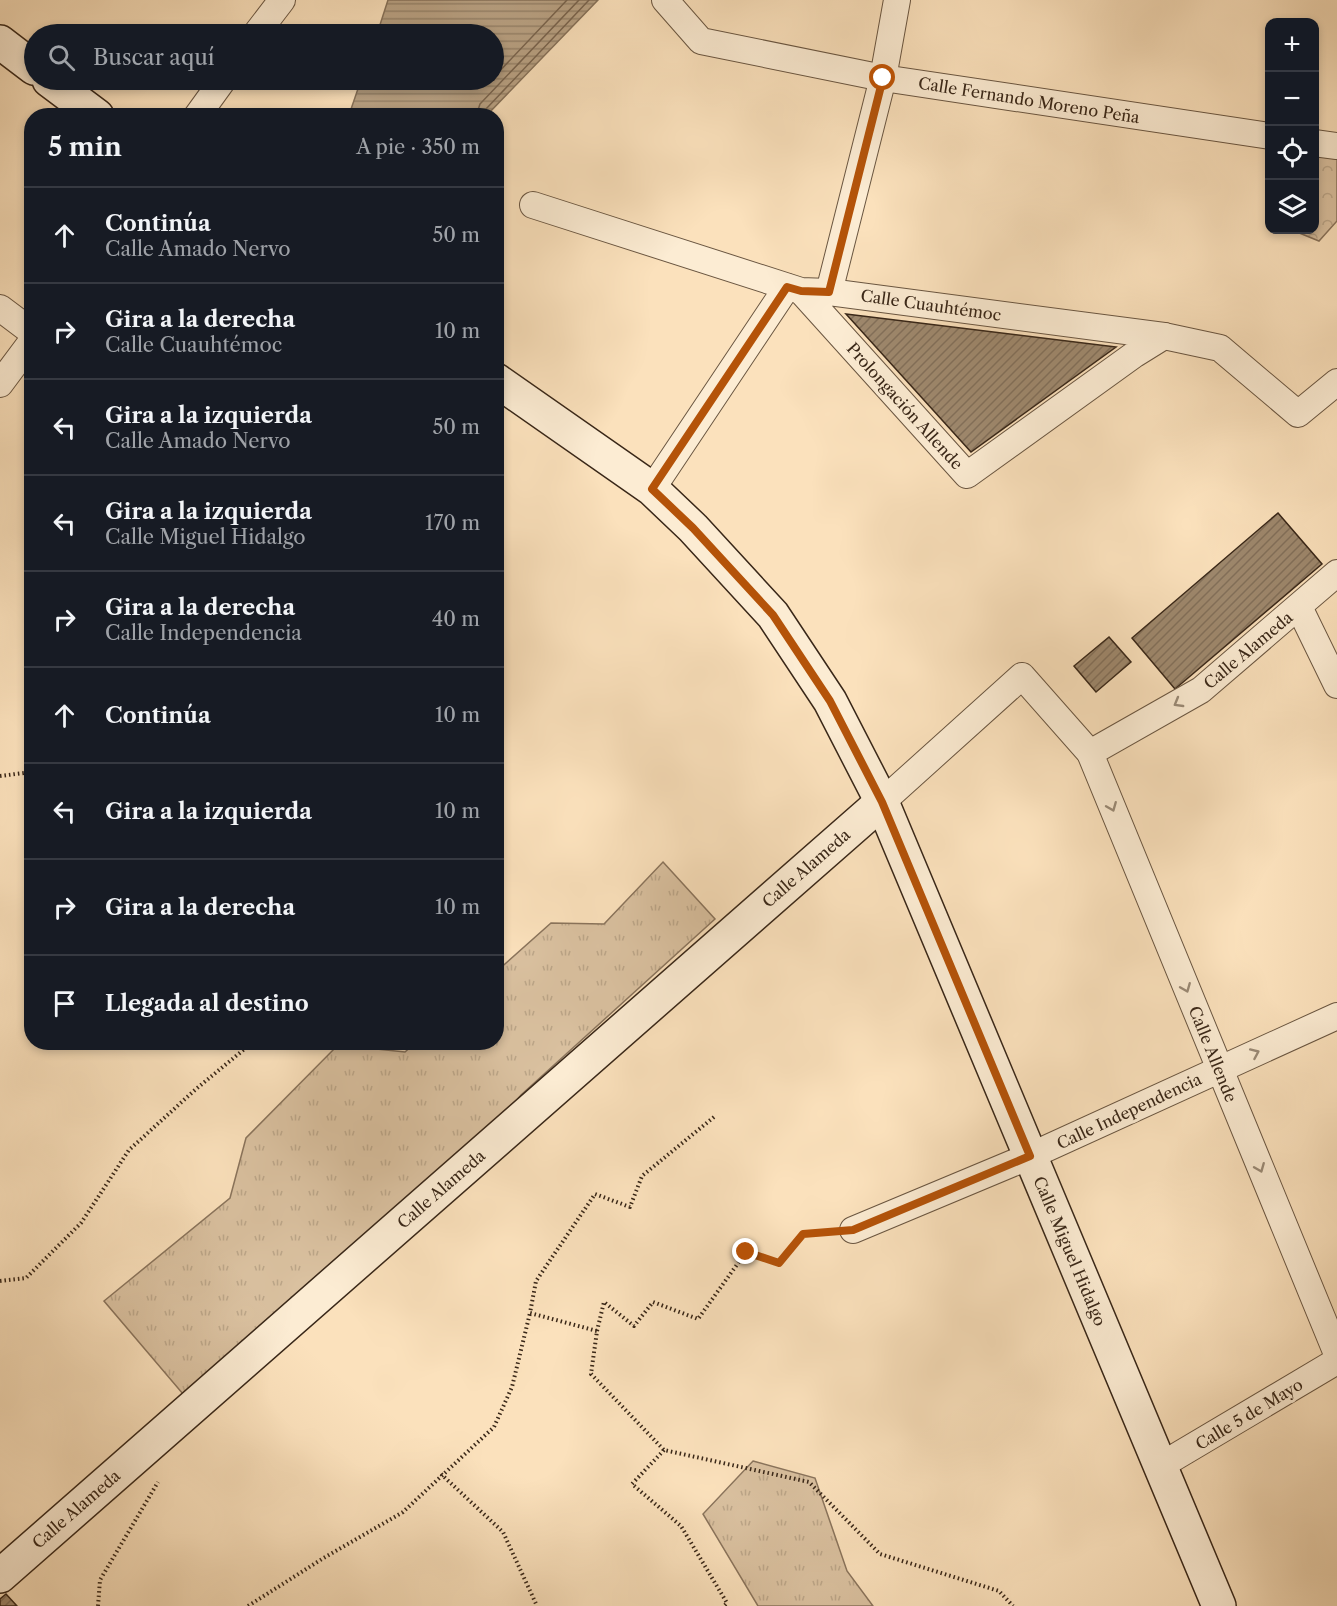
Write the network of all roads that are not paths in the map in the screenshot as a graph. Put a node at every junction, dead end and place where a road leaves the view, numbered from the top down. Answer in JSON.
{"nodes":[{"id":1,"x":282,"y":0,"type":"edge"},
{"id":2,"x":666,"y":0,"type":"edge"},
{"id":3,"x":897,"y":0,"type":"edge"},
{"id":4,"x":264,"y":24,"type":"edge"},
{"id":5,"x":0,"y":42,"type":"edge"},
{"id":6,"x":24,"y":60,"type":"edge"},
{"id":7,"x":883,"y":78,"type":"junction"},
{"id":8,"x":63,"y":90,"type":"edge"},
{"id":9,"x":216,"y":90,"type":"edge"},
{"id":10,"x":87,"y":108,"type":"edge"},
{"id":11,"x":203,"y":108,"type":"edge"},
{"id":12,"x":1265,"y":135,"type":"edge"},
{"id":13,"x":1319,"y":144,"type":"edge"},
{"id":14,"x":1337,"y":146,"type":"edge"},
{"id":15,"x":533,"y":205,"type":"dead end"},
{"id":16,"x":794,"y":289,"type":"junction"},
{"id":17,"x":829,"y":292,"type":"junction"},
{"id":18,"x":0,"y":308,"type":"edge"},
{"id":19,"x":24,"y":326,"type":"edge"},
{"id":20,"x":1164,"y":336,"type":"junction"},
{"id":21,"x":24,"y":352,"type":"edge"},
{"id":22,"x":1337,"y":382,"type":"edge"},
{"id":23,"x":0,"y":384,"type":"edge"},
{"id":24,"x":504,"y":386,"type":"edge"},
{"id":25,"x":652,"y":489,"type":"junction"},
{"id":26,"x":1337,"y":573,"type":"edge"},
{"id":27,"x":1299,"y":607,"type":"junction"},
{"id":28,"x":1337,"y":684,"type":"edge"},
{"id":29,"x":1090,"y":753,"type":"junction"},
{"id":30,"x":882,"y":802,"type":"junction"},
{"id":31,"x":1337,"y":1016,"type":"edge"},
{"id":32,"x":1220,"y":1069,"type":"junction"},
{"id":33,"x":1030,"y":1156,"type":"junction"},
{"id":34,"x":853,"y":1230,"type":"road end"},
{"id":35,"x":1337,"y":1354,"type":"edge"},
{"id":36,"x":1337,"y":1361,"type":"edge"},
{"id":37,"x":1160,"y":1466,"type":"junction"},
{"id":38,"x":0,"y":1576,"type":"edge"},
{"id":39,"x":1219,"y":1606,"type":"edge"}],
"edges":[{"from":1,"to":4,"type":"street"},
{"from":2,"to":7,"type":"street","name":"Calle Fernando Moreno Peña"},
{"from":3,"to":7,"type":"street"},
{"from":5,"to":6,"type":"street"},
{"from":7,"to":12,"type":"street","name":"Calle Fernando Moreno Peña"},
{"from":7,"to":17,"type":"street"},
{"from":8,"to":10,"type":"street"},
{"from":9,"to":11,"type":"street"},
{"from":13,"to":14,"type":"street"},
{"from":15,"to":16,"type":"street","name":"Calle Cuauhtémoc"},
{"from":16,"to":17,"type":"street","name":"Calle Cuauhtémoc"},
{"from":16,"to":20,"type":"street","name":"Prolongación Allende"},
{"from":16,"to":25,"type":"street"},
{"from":17,"to":20,"type":"street","name":"Calle Cuauhtémoc"},
{"from":18,"to":19,"type":"street"},
{"from":20,"to":22,"type":"street","name":"Calle Cuauhtémoc"},
{"from":21,"to":23,"type":"street"},
{"from":24,"to":25,"type":"street","name":"Calle Miguel Hidalgo"},
{"from":25,"to":30,"type":"street","name":"Calle Miguel Hidalgo"},
{"from":26,"to":27,"type":"street","name":"Calle Alameda"},
{"from":27,"to":28,"type":"street"},
{"from":27,"to":29,"type":"street","name":"Calle Alameda","one_way":true},
{"from":29,"to":30,"type":"street","name":"Calle Allende"},
{"from":29,"to":32,"type":"street","name":"Calle Allende","one_way":true},
{"from":30,"to":33,"type":"street","name":"Calle Miguel Hidalgo"},
{"from":30,"to":38,"type":"street","name":"Calle Alameda"},
{"from":32,"to":31,"type":"street","name":"Calle Independencia","one_way":true},
{"from":32,"to":33,"type":"street","name":"Calle Independencia"},
{"from":32,"to":35,"type":"street","name":"Calle Allende","one_way":true},
{"from":33,"to":34,"type":"street","name":"Calle Independencia"},
{"from":33,"to":37,"type":"street","name":"Calle Miguel Hidalgo"},
{"from":36,"to":37,"type":"street","name":"Calle 5 de Mayo"},
{"from":37,"to":39,"type":"street","name":"Calle Miguel Hidalgo"}]}
